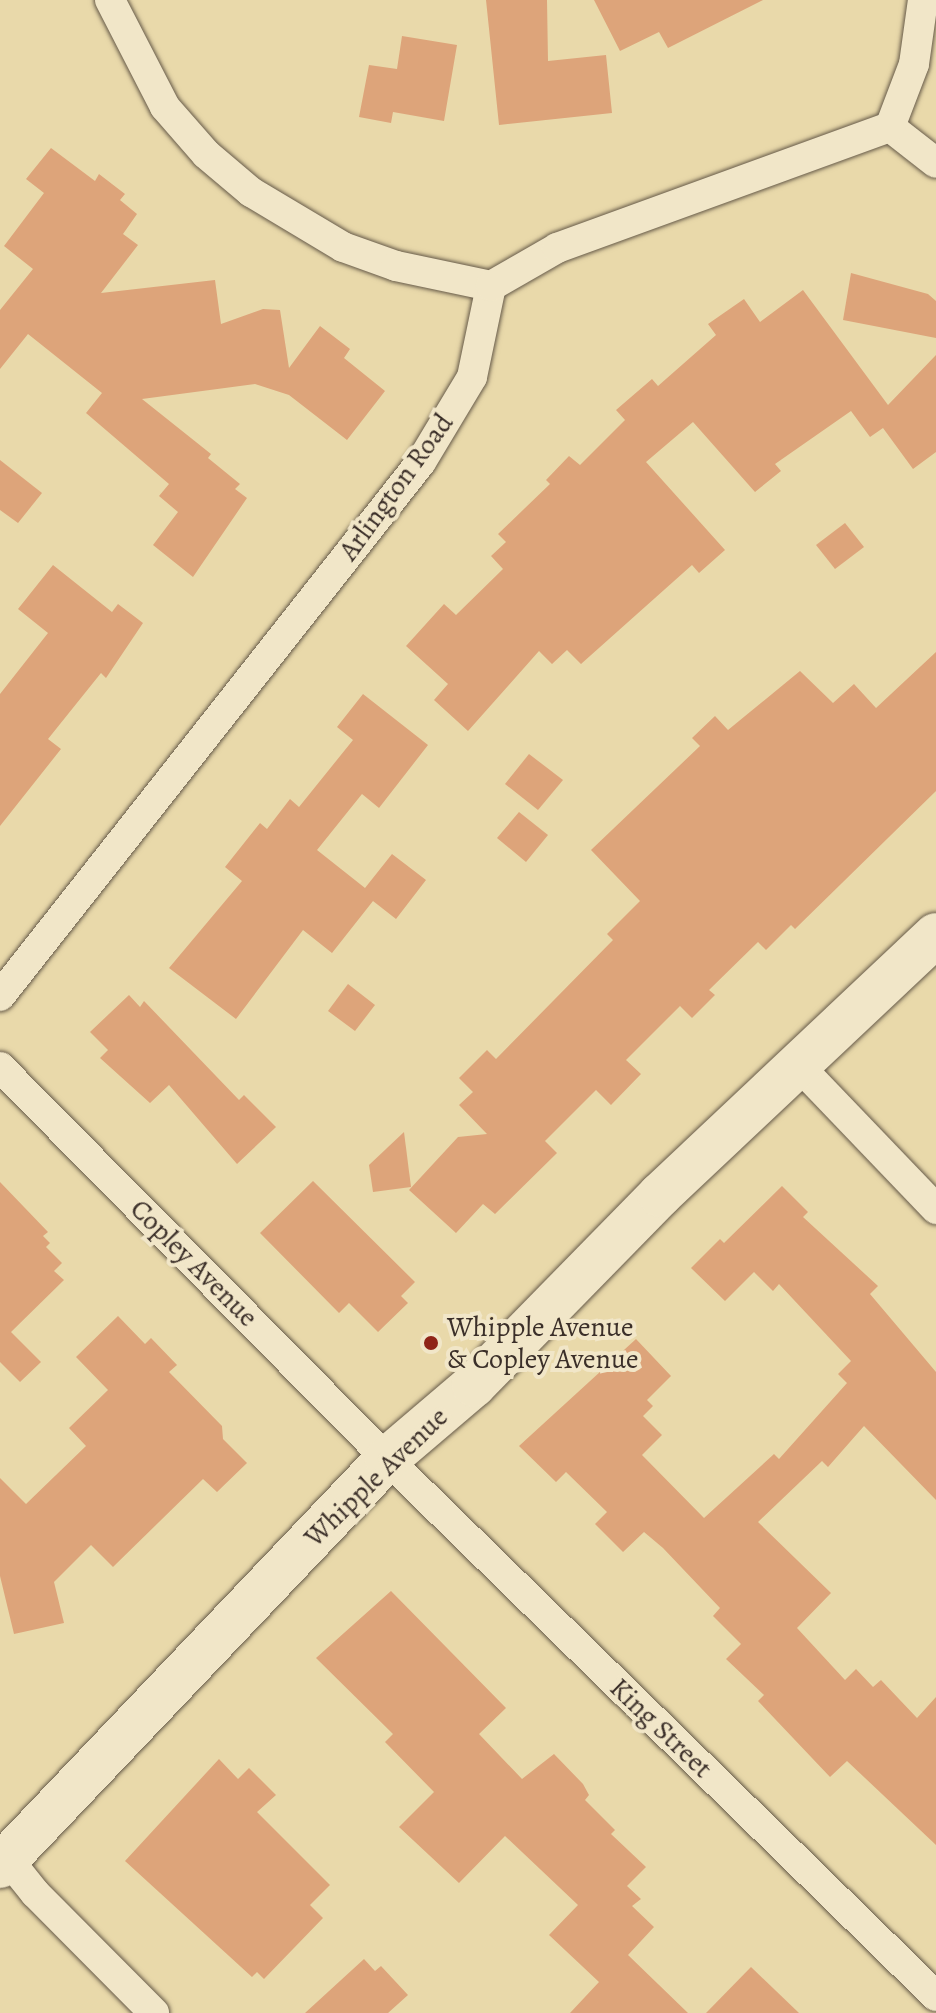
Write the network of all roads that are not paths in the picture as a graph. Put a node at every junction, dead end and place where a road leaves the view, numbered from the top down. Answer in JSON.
{"nodes":[{"id":1,"x":110,"y":0,"type":"edge"},
{"id":2,"x":923,"y":0,"type":"edge"},
{"id":3,"x":890,"y":127,"type":"junction"},
{"id":4,"x":936,"y":163,"type":"edge"},
{"id":5,"x":491,"y":286,"type":"junction"},
{"id":6,"x":936,"y":935,"type":"edge"},
{"id":7,"x":0,"y":996,"type":"edge"},
{"id":8,"x":0,"y":1067,"type":"edge"},
{"id":9,"x":800,"y":1067,"type":"junction"},
{"id":10,"x":936,"y":1209,"type":"edge"},
{"id":11,"x":387,"y":1459,"type":"junction"},
{"id":12,"x":4,"y":1862,"type":"edge"},
{"id":13,"x":936,"y":1996,"type":"edge"},
{"id":14,"x":154,"y":2013,"type":"edge"}],
"edges":[{"from":1,"to":5,"type":"street"},
{"from":2,"to":3,"type":"street"},
{"from":3,"to":4,"type":"street"},
{"from":3,"to":5,"type":"street"},
{"from":5,"to":7,"type":"street","name":"Arlington Road"},
{"from":6,"to":9,"type":"main road","name":"Whipple Avenue"},
{"from":8,"to":11,"type":"street","name":"Copley Avenue"},
{"from":9,"to":10,"type":"street"},
{"from":9,"to":11,"type":"main road","name":"Whipple Avenue"},
{"from":11,"to":12,"type":"main road","name":"Whipple Avenue"},
{"from":11,"to":13,"type":"street","name":"King Street"},
{"from":12,"to":14,"type":"street"}]}
